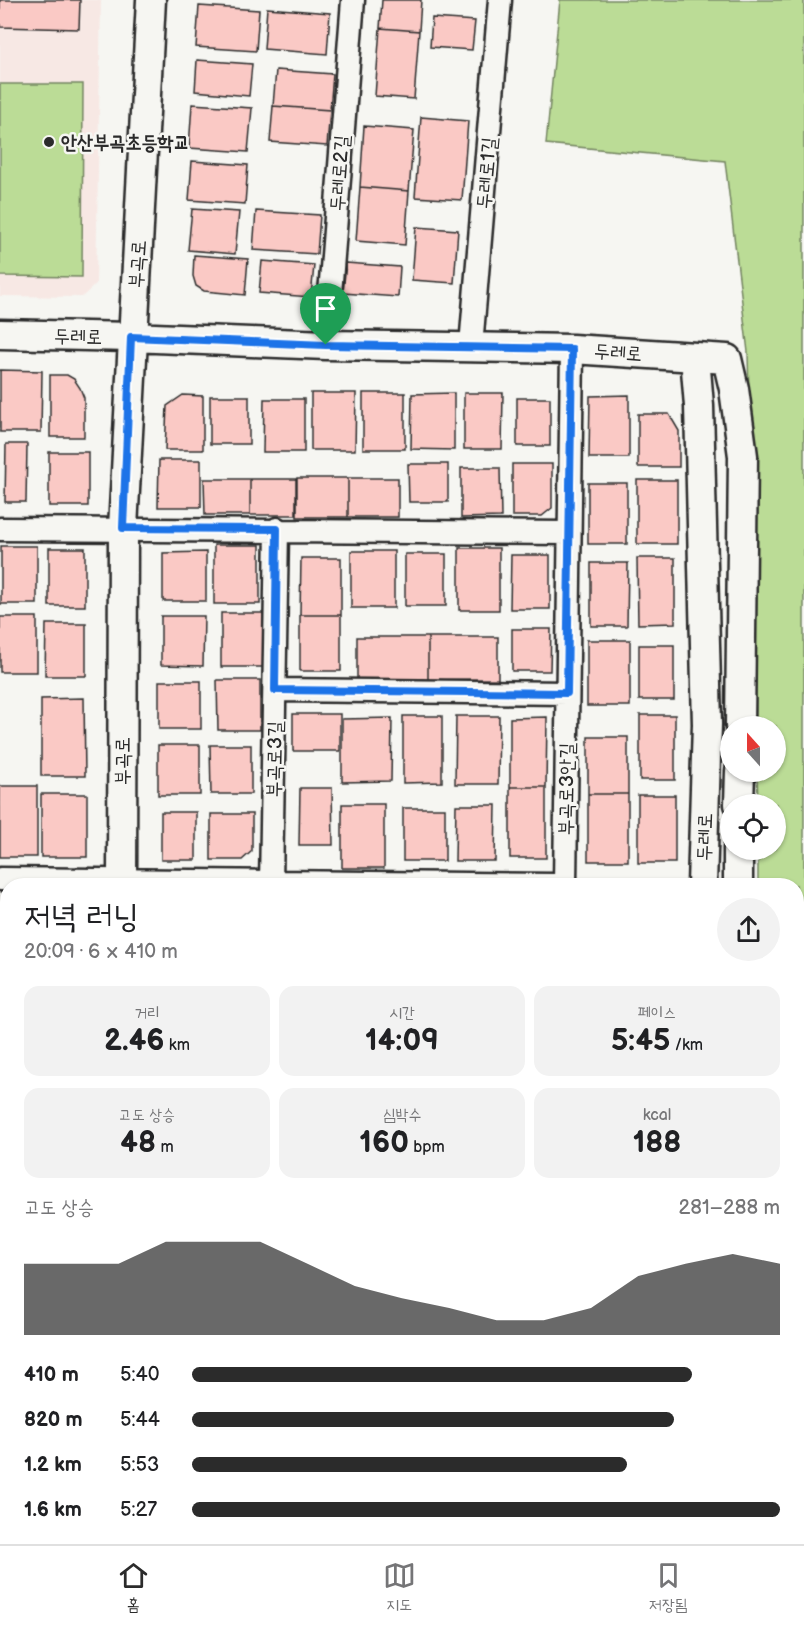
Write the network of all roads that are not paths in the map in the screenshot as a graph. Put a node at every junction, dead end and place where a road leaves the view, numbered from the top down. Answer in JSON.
{"nodes":[{"id":1,"x":151,"y":0,"type":"edge"},
{"id":2,"x":353,"y":0,"type":"edge"},
{"id":3,"x":500,"y":0,"type":"edge"},
{"id":4,"x":0,"y":334,"type":"edge"},
{"id":5,"x":131,"y":337,"type":"junction"},
{"id":6,"x":326,"y":345,"type":"junction"},
{"id":7,"x":471,"y":346,"type":"junction"},
{"id":8,"x":572,"y":349,"type":"junction"},
{"id":9,"x":695,"y":357,"type":"junction"},
{"id":10,"x":123,"y":528,"type":"junction"},
{"id":11,"x":0,"y":529,"type":"edge"},
{"id":12,"x":277,"y":529,"type":"junction"},
{"id":13,"x":569,"y":533,"type":"junction"},
{"id":14,"x":275,"y":690,"type":"junction"},
{"id":15,"x":567,"y":693,"type":"junction"},
{"id":16,"x":740,"y":716,"type":"edge"},
{"id":17,"x":738,"y":860,"type":"edge"},
{"id":18,"x":122,"y":878,"type":"edge"},
{"id":19,"x":271,"y":878,"type":"edge"},
{"id":20,"x":564,"y":878,"type":"edge"},
{"id":21,"x":702,"y":878,"type":"edge"},
{"id":22,"x":738,"y":878,"type":"edge"}],
"edges":[{"from":1,"to":5,"type":"street","name":"부곡로"},
{"from":2,"to":6,"type":"street","name":"두레로2길"},
{"from":3,"to":7,"type":"street","name":"두레로1길"},
{"from":4,"to":5,"type":"street","name":"두레로"},
{"from":5,"to":6,"type":"street","name":"두레로"},
{"from":5,"to":10,"type":"street","name":"부곡로"},
{"from":6,"to":7,"type":"street","name":"두레로"},
{"from":7,"to":8,"type":"street","name":"두레로"},
{"from":8,"to":9,"type":"street","name":"두레로"},
{"from":8,"to":13,"type":"street","name":"부곡로3안길"},
{"from":9,"to":16,"type":"street","name":"두레로"},
{"from":9,"to":21,"type":"street","name":"두레로"},
{"from":10,"to":11,"type":"street"},
{"from":10,"to":12,"type":"street"},
{"from":10,"to":18,"type":"street","name":"부곡로"},
{"from":12,"to":13,"type":"street"},
{"from":12,"to":14,"type":"street","name":"부곡로3길"},
{"from":13,"to":15,"type":"street","name":"부곡로3안길"},
{"from":14,"to":15,"type":"street"},
{"from":14,"to":19,"type":"street","name":"부곡로3길"},
{"from":15,"to":20,"type":"street","name":"부곡로3안길"},
{"from":17,"to":22,"type":"street","name":"두레로"}]}
